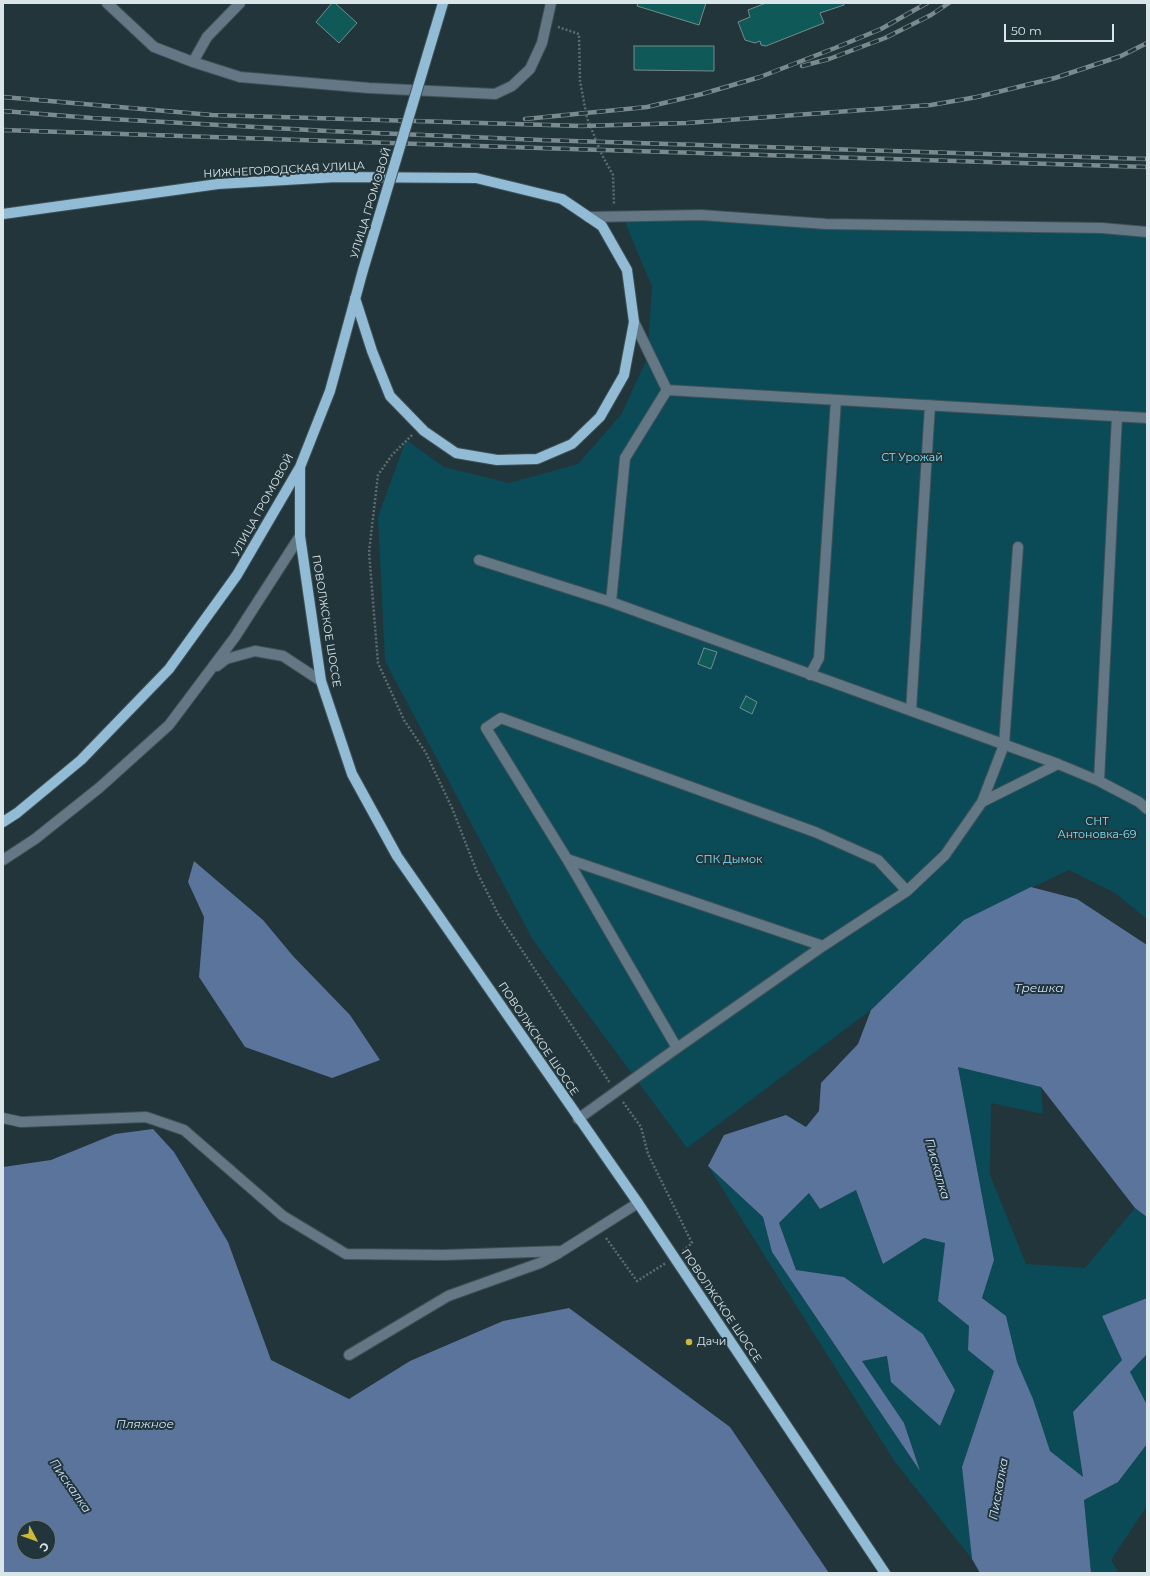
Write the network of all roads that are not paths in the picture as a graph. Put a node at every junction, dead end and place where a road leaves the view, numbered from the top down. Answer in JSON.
{"nodes":[{"id":1,"x":107,"y":3,"type":"edge"},
{"id":2,"x":240,"y":3,"type":"edge"},
{"id":3,"x":443,"y":3,"type":"edge"},
{"id":4,"x":551,"y":3,"type":"edge"},
{"id":5,"x":193,"y":62,"type":"junction"},
{"id":6,"x":3,"y":214,"type":"edge"},
{"id":7,"x":588,"y":217,"type":"junction"},
{"id":8,"x":1147,"y":232,"type":"edge"},
{"id":9,"x":355,"y":298,"type":"junction"},
{"id":10,"x":634,"y":322,"type":"junction"},
{"id":11,"x":667,"y":390,"type":"junction"},
{"id":12,"x":836,"y":400,"type":"junction"},
{"id":13,"x":930,"y":405,"type":"junction"},
{"id":14,"x":1117,"y":416,"type":"junction"},
{"id":15,"x":1147,"y":418,"type":"edge"},
{"id":16,"x":300,"y":467,"type":"junction"},
{"id":17,"x":300,"y":536,"type":"junction"},
{"id":18,"x":1018,"y":547,"type":"dead end"},
{"id":19,"x":479,"y":560,"type":"dead end"},
{"id":20,"x":611,"y":602,"type":"junction"},
{"id":21,"x":207,"y":674,"type":"junction"},
{"id":22,"x":810,"y":675,"type":"junction"},
{"id":23,"x":321,"y":681,"type":"junction"},
{"id":24,"x":911,"y":711,"type":"junction"},
{"id":25,"x":1004,"y":745,"type":"junction"},
{"id":26,"x":1058,"y":764,"type":"junction"},
{"id":27,"x":1099,"y":781,"type":"junction"},
{"id":28,"x":982,"y":802,"type":"junction"},
{"id":29,"x":1147,"y":809,"type":"edge"},
{"id":30,"x":3,"y":822,"type":"edge"},
{"id":31,"x":567,"y":859,"type":"junction"},
{"id":32,"x":3,"y":860,"type":"edge"},
{"id":33,"x":907,"y":891,"type":"junction"},
{"id":34,"x":823,"y":946,"type":"junction"},
{"id":35,"x":677,"y":1048,"type":"junction"},
{"id":36,"x":3,"y":1118,"type":"edge"},
{"id":37,"x":578,"y":1119,"type":"junction"},
{"id":38,"x":638,"y":1203,"type":"junction"},
{"id":39,"x":562,"y":1251,"type":"junction"},
{"id":40,"x":349,"y":1355,"type":"dead end"},
{"id":41,"x":885,"y":1573,"type":"edge"}],
"edges":[{"from":1,"to":5,"type":"street"},
{"from":2,"to":5,"type":"street"},
{"from":3,"to":9,"type":"main road","name":"УЛИЦА ГРОМОВОЙ","bridge":true},
{"from":4,"to":5,"type":"street"},
{"from":6,"to":7,"type":"main road","name":"НИЖНЕГОРОДСКАЯ УЛИЦА"},
{"from":7,"to":8,"type":"street"},
{"from":7,"to":10,"type":"main road","name":"НИЖНЕГОРОДСКАЯ УЛИЦА"},
{"from":9,"to":10,"type":"main road","name":"НИЖНЕГОРОДСКАЯ УЛИЦА"},
{"from":9,"to":16,"type":"main road","name":"УЛИЦА ГРОМОВОЙ"},
{"from":10,"to":11,"type":"street"},
{"from":11,"to":12,"type":"street"},
{"from":11,"to":20,"type":"street"},
{"from":12,"to":13,"type":"street"},
{"from":12,"to":22,"type":"street"},
{"from":13,"to":14,"type":"street"},
{"from":13,"to":24,"type":"street"},
{"from":14,"to":15,"type":"street"},
{"from":14,"to":27,"type":"street"},
{"from":16,"to":17,"type":"main road","name":"ПОВОЛЖСКОЕ ШОССЕ"},
{"from":16,"to":30,"type":"main road","name":"УЛИЦА ГРОМОВОЙ"},
{"from":17,"to":21,"type":"street"},
{"from":17,"to":23,"type":"main road","name":"ПОВОЛЖСКОЕ ШОССЕ"},
{"from":18,"to":25,"type":"street"},
{"from":19,"to":20,"type":"street"},
{"from":20,"to":22,"type":"street"},
{"from":21,"to":23,"type":"street"},
{"from":21,"to":32,"type":"street"},
{"from":22,"to":24,"type":"street"},
{"from":23,"to":37,"type":"main road","name":"ПОВОЛЖСКОЕ ШОССЕ"},
{"from":24,"to":25,"type":"street"},
{"from":25,"to":26,"type":"street"},
{"from":25,"to":28,"type":"street"},
{"from":26,"to":27,"type":"street"},
{"from":26,"to":28,"type":"street"},
{"from":27,"to":29,"type":"street"},
{"from":28,"to":33,"type":"street"},
{"from":31,"to":33,"type":"street"},
{"from":31,"to":34,"type":"street"},
{"from":31,"to":35,"type":"street"},
{"from":33,"to":34,"type":"street"},
{"from":34,"to":35,"type":"street"},
{"from":35,"to":37,"type":"street"},
{"from":36,"to":39,"type":"street"},
{"from":37,"to":38,"type":"main road","name":"ПОВОЛЖСКОЕ ШОССЕ"},
{"from":38,"to":39,"type":"street"},
{"from":38,"to":41,"type":"main road","name":"ПОВОЛЖСКОЕ ШОССЕ"},
{"from":39,"to":40,"type":"street"}]}
